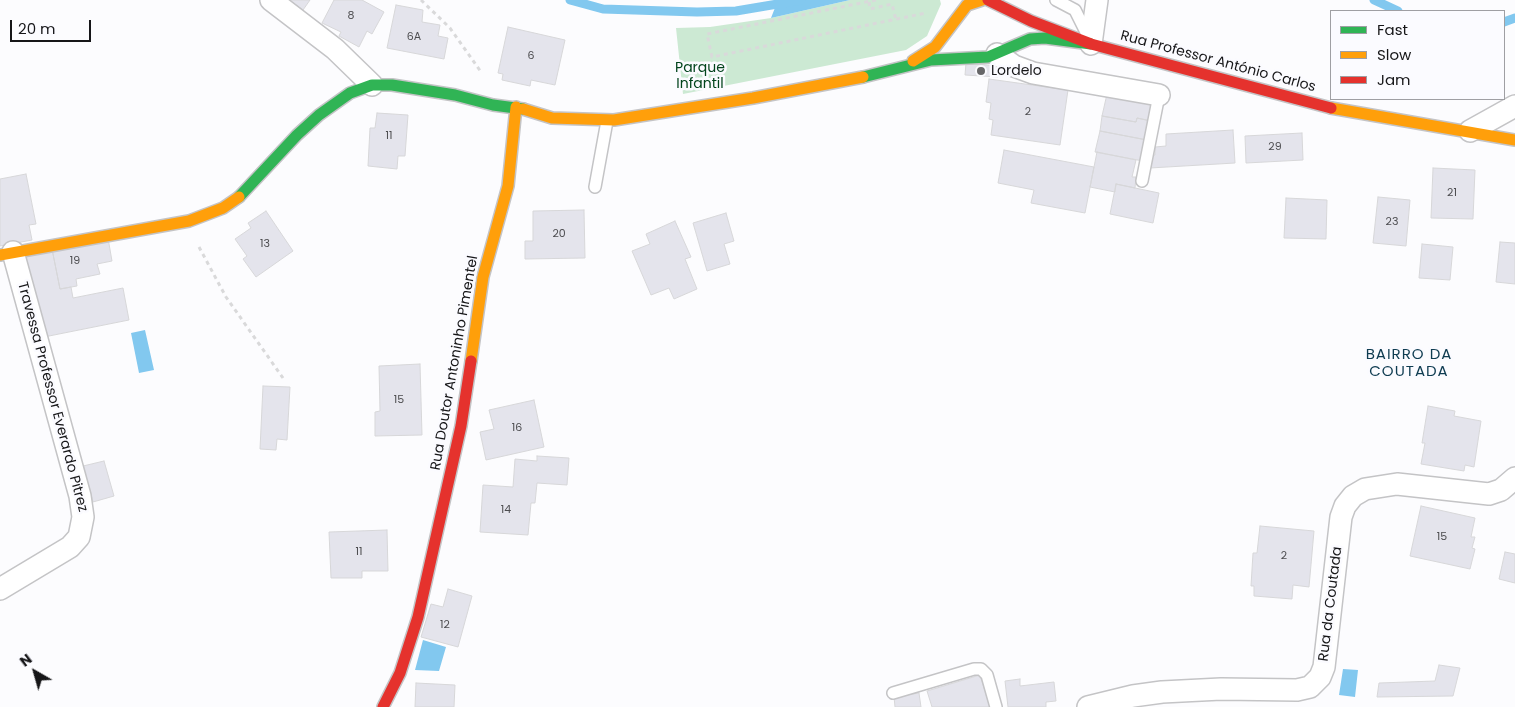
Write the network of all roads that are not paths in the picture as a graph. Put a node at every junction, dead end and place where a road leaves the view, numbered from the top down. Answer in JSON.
{"nodes":[{"id":1,"x":271,"y":0,"type":"edge"},
{"id":2,"x":982,"y":0,"type":"edge"},
{"id":3,"x":1056,"y":0,"type":"edge"},
{"id":4,"x":1096,"y":0,"type":"edge"},
{"id":5,"x":996,"y":2,"type":"edge"},
{"id":6,"x":967,"y":3,"type":"edge"},
{"id":7,"x":957,"y":21,"type":"junction"},
{"id":8,"x":1092,"y":44,"type":"junction"},
{"id":9,"x":994,"y":53,"type":"junction"},
{"id":10,"x":900,"y":67,"type":"junction"},
{"id":11,"x":372,"y":85,"type":"junction"},
{"id":12,"x":1159,"y":95,"type":"joint"},
{"id":13,"x":1515,"y":106,"type":"edge"},
{"id":14,"x":516,"y":107,"type":"junction"},
{"id":15,"x":607,"y":120,"type":"junction"},
{"id":16,"x":1470,"y":131,"type":"junction"},
{"id":17,"x":1515,"y":140,"type":"edge"},
{"id":18,"x":1142,"y":181,"type":"dead end"},
{"id":19,"x":595,"y":187,"type":"dead end"},
{"id":20,"x":7,"y":254,"type":"edge"},
{"id":21,"x":1515,"y":478,"type":"edge"},
{"id":22,"x":0,"y":589,"type":"edge"},
{"id":23,"x":893,"y":694,"type":"dead end"},
{"id":24,"x":383,"y":707,"type":"edge"},
{"id":25,"x":996,"y":707,"type":"edge"},
{"id":26,"x":1088,"y":707,"type":"edge"}],
"edges":[{"from":1,"to":11,"type":"street"},
{"from":2,"to":6,"type":"street"},
{"from":3,"to":8,"type":"lane"},
{"from":4,"to":8,"type":"street"},
{"from":5,"to":8,"type":"street"},
{"from":5,"to":9,"type":"street"},
{"from":6,"to":7,"type":"street"},
{"from":7,"to":9,"type":"street"},
{"from":7,"to":10,"type":"street"},
{"from":8,"to":9,"type":"street"},
{"from":8,"to":16,"type":"street","name":"Rua Professor António Carlos"},
{"from":9,"to":10,"type":"street"},
{"from":9,"to":12,"type":"street"},
{"from":10,"to":15,"type":"street"},
{"from":11,"to":14,"type":"street"},
{"from":11,"to":20,"type":"street"},
{"from":12,"to":18,"type":"lane"},
{"from":13,"to":16,"type":"street"},
{"from":14,"to":15,"type":"street"},
{"from":14,"to":24,"type":"street","name":"Rua Doutor Antoninho Pimentel"},
{"from":15,"to":19,"type":"lane"},
{"from":16,"to":17,"type":"street","name":"Rua Professor António Carlos"},
{"from":20,"to":22,"type":"street","name":"Travessa Professor Everardo Pitrez"},
{"from":21,"to":26,"type":"street","name":"Rua da Coutada"},
{"from":23,"to":25,"type":"lane"}]}
